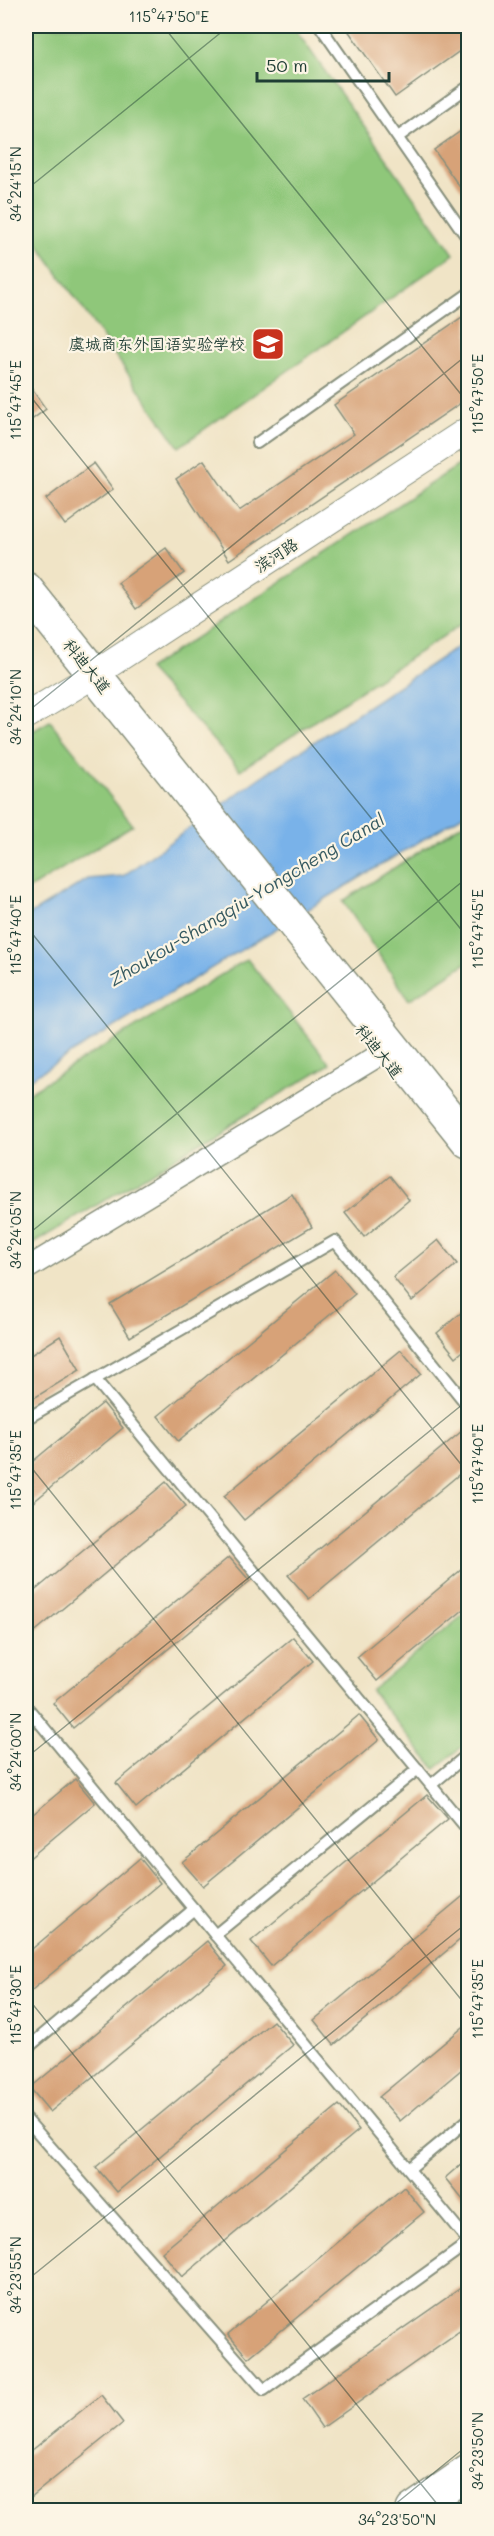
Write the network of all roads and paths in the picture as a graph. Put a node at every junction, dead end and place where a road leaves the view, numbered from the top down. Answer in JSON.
{"nodes":[{"id":1,"x":320,"y":26,"type":"edge"},
{"id":2,"x":468,"y":87,"type":"edge"},
{"id":3,"x":398,"y":137,"type":"junction"},
{"id":4,"x":468,"y":239,"type":"edge"},
{"id":5,"x":468,"y":294,"type":"edge"},
{"id":6,"x":468,"y":430,"type":"edge"},
{"id":7,"x":257,"y":443,"type":"dead end"},
{"id":8,"x":26,"y":589,"type":"edge"},
{"id":9,"x":26,"y":620,"type":"edge"},
{"id":10,"x":85,"y":680,"type":"junction"},
{"id":11,"x":26,"y":716,"type":"edge"},
{"id":12,"x":294,"y":935,"type":"junction"},
{"id":13,"x":381,"y":1053,"type":"junction"},
{"id":14,"x":468,"y":1141,"type":"edge"},
{"id":15,"x":468,"y":1163,"type":"edge"},
{"id":16,"x":26,"y":1269,"type":"edge"},
{"id":17,"x":95,"y":1379,"type":"junction"},
{"id":18,"x":468,"y":1406,"type":"edge"},
{"id":19,"x":26,"y":1419,"type":"edge"},
{"id":20,"x":26,"y":1706,"type":"edge"},
{"id":21,"x":468,"y":1754,"type":"edge"},
{"id":22,"x":418,"y":1769,"type":"junction"},
{"id":23,"x":431,"y":1785,"type":"junction"},
{"id":24,"x":468,"y":1830,"type":"edge"},
{"id":25,"x":194,"y":1909,"type":"junction"},
{"id":26,"x":215,"y":1935,"type":"junction"},
{"id":27,"x":26,"y":2049,"type":"edge"},
{"id":28,"x":26,"y":2119,"type":"edge"},
{"id":29,"x":468,"y":2120,"type":"edge"},
{"id":30,"x":409,"y":2169,"type":"junction"},
{"id":31,"x":468,"y":2242,"type":"edge"},
{"id":32,"x":468,"y":2472,"type":"edge"},
{"id":33,"x":413,"y":2511,"type":"edge"}],
"edges":[{"from":1,"to":3,"type":"lane"},
{"from":2,"to":3,"type":"lane"},
{"from":3,"to":4,"type":"lane"},
{"from":5,"to":7,"type":"lane"},
{"from":6,"to":10,"type":"street","name":"滨河路"},
{"from":8,"to":10,"type":"main road","name":"科迪大道"},
{"from":9,"to":10,"type":"main road","name":"科迪大道"},
{"from":10,"to":11,"type":"street","name":"滨河路"},
{"from":10,"to":12,"type":"main road","name":"科迪大道"},
{"from":12,"to":13,"type":"main road","name":"科迪大道"},
{"from":12,"to":14,"type":"main road","name":"科迪大道"},
{"from":13,"to":15,"type":"main road","name":"科迪大道"},
{"from":13,"to":16,"type":"street"},
{"from":17,"to":18,"type":"lane"},
{"from":17,"to":19,"type":"lane"},
{"from":17,"to":22,"type":"lane"},
{"from":20,"to":25,"type":"lane"},
{"from":21,"to":23,"type":"lane"},
{"from":22,"to":23,"type":"lane"},
{"from":22,"to":26,"type":"lane"},
{"from":23,"to":24,"type":"lane"},
{"from":25,"to":26,"type":"lane"},
{"from":25,"to":27,"type":"lane"},
{"from":26,"to":30,"type":"lane"},
{"from":28,"to":31,"type":"lane"},
{"from":29,"to":30,"type":"lane"},
{"from":30,"to":31,"type":"lane"},
{"from":32,"to":33,"type":"main road"}]}
